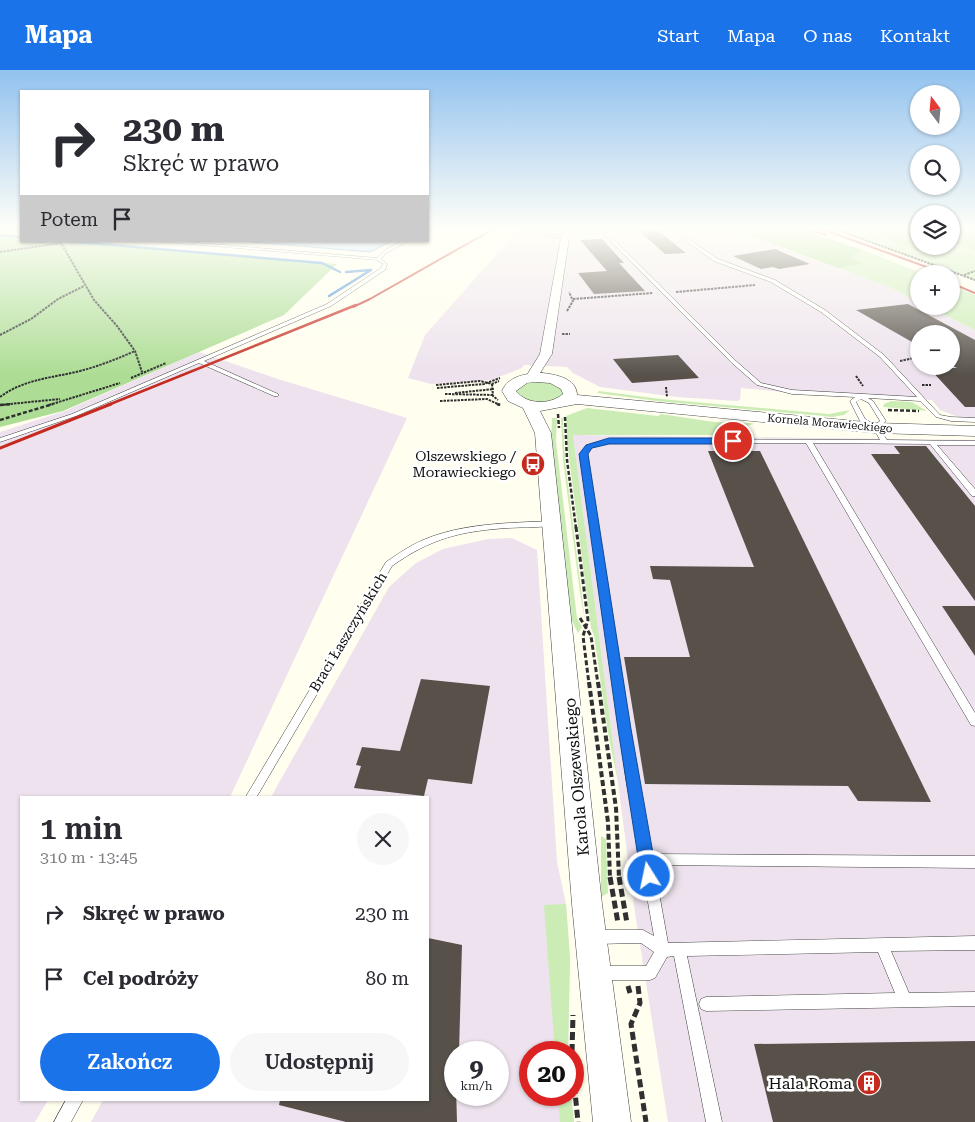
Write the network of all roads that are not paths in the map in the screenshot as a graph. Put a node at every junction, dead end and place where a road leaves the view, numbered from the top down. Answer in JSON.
{"nodes":[{"id":1,"x":370,"y":277,"type":"edge"},
{"id":2,"x":559,"y":277,"type":"edge"},
{"id":3,"x":649,"y":277,"type":"edge"},
{"id":4,"x":763,"y":277,"type":"edge"},
{"id":5,"x":546,"y":354,"type":"junction"},
{"id":6,"x":199,"y":360,"type":"junction"},
{"id":7,"x":531,"y":378,"type":"junction"},
{"id":8,"x":552,"y":379,"type":"junction"},
{"id":9,"x":276,"y":395,"type":"dead end"},
{"id":10,"x":860,"y":397,"type":"junction"},
{"id":11,"x":923,"y":399,"type":"junction"},
{"id":12,"x":529,"y":404,"type":"junction"},
{"id":13,"x":562,"y":405,"type":"junction"},
{"id":14,"x":975,"y":420,"type":"edge"},
{"id":15,"x":873,"y":423,"type":"junction"},
{"id":16,"x":975,"y":426,"type":"edge"},
{"id":17,"x":975,"y":431,"type":"edge"},
{"id":18,"x":551,"y":433,"type":"junction"},
{"id":19,"x":0,"y":440,"type":"edge"},
{"id":20,"x":808,"y":441,"type":"junction"},
{"id":21,"x":885,"y":442,"type":"junction"},
{"id":22,"x":932,"y":443,"type":"junction"},
{"id":23,"x":975,"y":443,"type":"edge"},
{"id":24,"x":975,"y":494,"type":"edge"},
{"id":25,"x":552,"y":523,"type":"junction"},
{"id":26,"x":975,"y":722,"type":"edge"},
{"id":27,"x":251,"y":796,"type":"edge"},
{"id":28,"x":646,"y":859,"type":"junction"},
{"id":29,"x":975,"y":862,"type":"edge"},
{"id":30,"x":592,"y":937,"type":"junction"},
{"id":31,"x":975,"y":944,"type":"edge"},
{"id":32,"x":882,"y":945,"type":"junction"},
{"id":33,"x":662,"y":950,"type":"junction"},
{"id":34,"x":678,"y":950,"type":"junction"},
{"id":35,"x":596,"y":973,"type":"junction"},
{"id":36,"x":904,"y":999,"type":"junction"},
{"id":37,"x":975,"y":999,"type":"edge"},
{"id":38,"x":706,"y":1004,"type":"dead end"},
{"id":39,"x":74,"y":1101,"type":"edge"},
{"id":40,"x":62,"y":1122,"type":"edge"},
{"id":41,"x":612,"y":1122,"type":"edge"},
{"id":42,"x":714,"y":1122,"type":"edge"}],
"edges":[{"from":1,"to":6,"type":"lane"},
{"from":2,"to":5,"type":"street"},
{"from":3,"to":10,"type":"lane"},
{"from":4,"to":11,"type":"lane"},
{"from":5,"to":7,"type":"street"},
{"from":5,"to":8,"type":"street"},
{"from":6,"to":9,"type":"lane"},
{"from":6,"to":19,"type":"lane"},
{"from":7,"to":8,"type":"street"},
{"from":7,"to":12,"type":"street"},
{"from":8,"to":13,"type":"street"},
{"from":10,"to":11,"type":"lane"},
{"from":10,"to":15,"type":"lane"},
{"from":10,"to":15,"type":"lane"},
{"from":11,"to":14,"type":"lane"},
{"from":12,"to":13,"type":"street","name":"Kornela Morawieckiego"},
{"from":12,"to":18,"type":"street","name":"Karola Olszewskiego"},
{"from":13,"to":15,"type":"street","name":"Kornela Morawieckiego"},
{"from":13,"to":18,"type":"street","name":"Karola Olszewskiego"},
{"from":15,"to":16,"type":"street","name":"Kornela Morawieckiego"},
{"from":15,"to":17,"type":"street","name":"Kornela Morawieckiego"},
{"from":15,"to":21,"type":"lane"},
{"from":18,"to":25,"type":"street","name":"Karola Olszewskiego"},
{"from":20,"to":21,"type":"lane"},
{"from":20,"to":26,"type":"lane"},
{"from":20,"to":28,"type":"lane"},
{"from":21,"to":22,"type":"lane"},
{"from":22,"to":23,"type":"lane"},
{"from":22,"to":24,"type":"lane"},
{"from":25,"to":27,"type":"lane","name":"Braci Łaszczyńskich"},
{"from":25,"to":30,"type":"street","name":"Karola Olszewskiego"},
{"from":28,"to":29,"type":"lane"},
{"from":28,"to":33,"type":"lane"},
{"from":30,"to":33,"type":"lane"},
{"from":30,"to":35,"type":"street","name":"Karola Olszewskiego"},
{"from":31,"to":32,"type":"lane"},
{"from":32,"to":34,"type":"lane"},
{"from":32,"to":36,"type":"lane"},
{"from":33,"to":34,"type":"lane"},
{"from":33,"to":35,"type":"lane"},
{"from":34,"to":42,"type":"lane"},
{"from":35,"to":41,"type":"street","name":"Karola Olszewskiego"},
{"from":36,"to":37,"type":"lane"},
{"from":36,"to":38,"type":"lane"},
{"from":39,"to":40,"type":"lane"}]}
